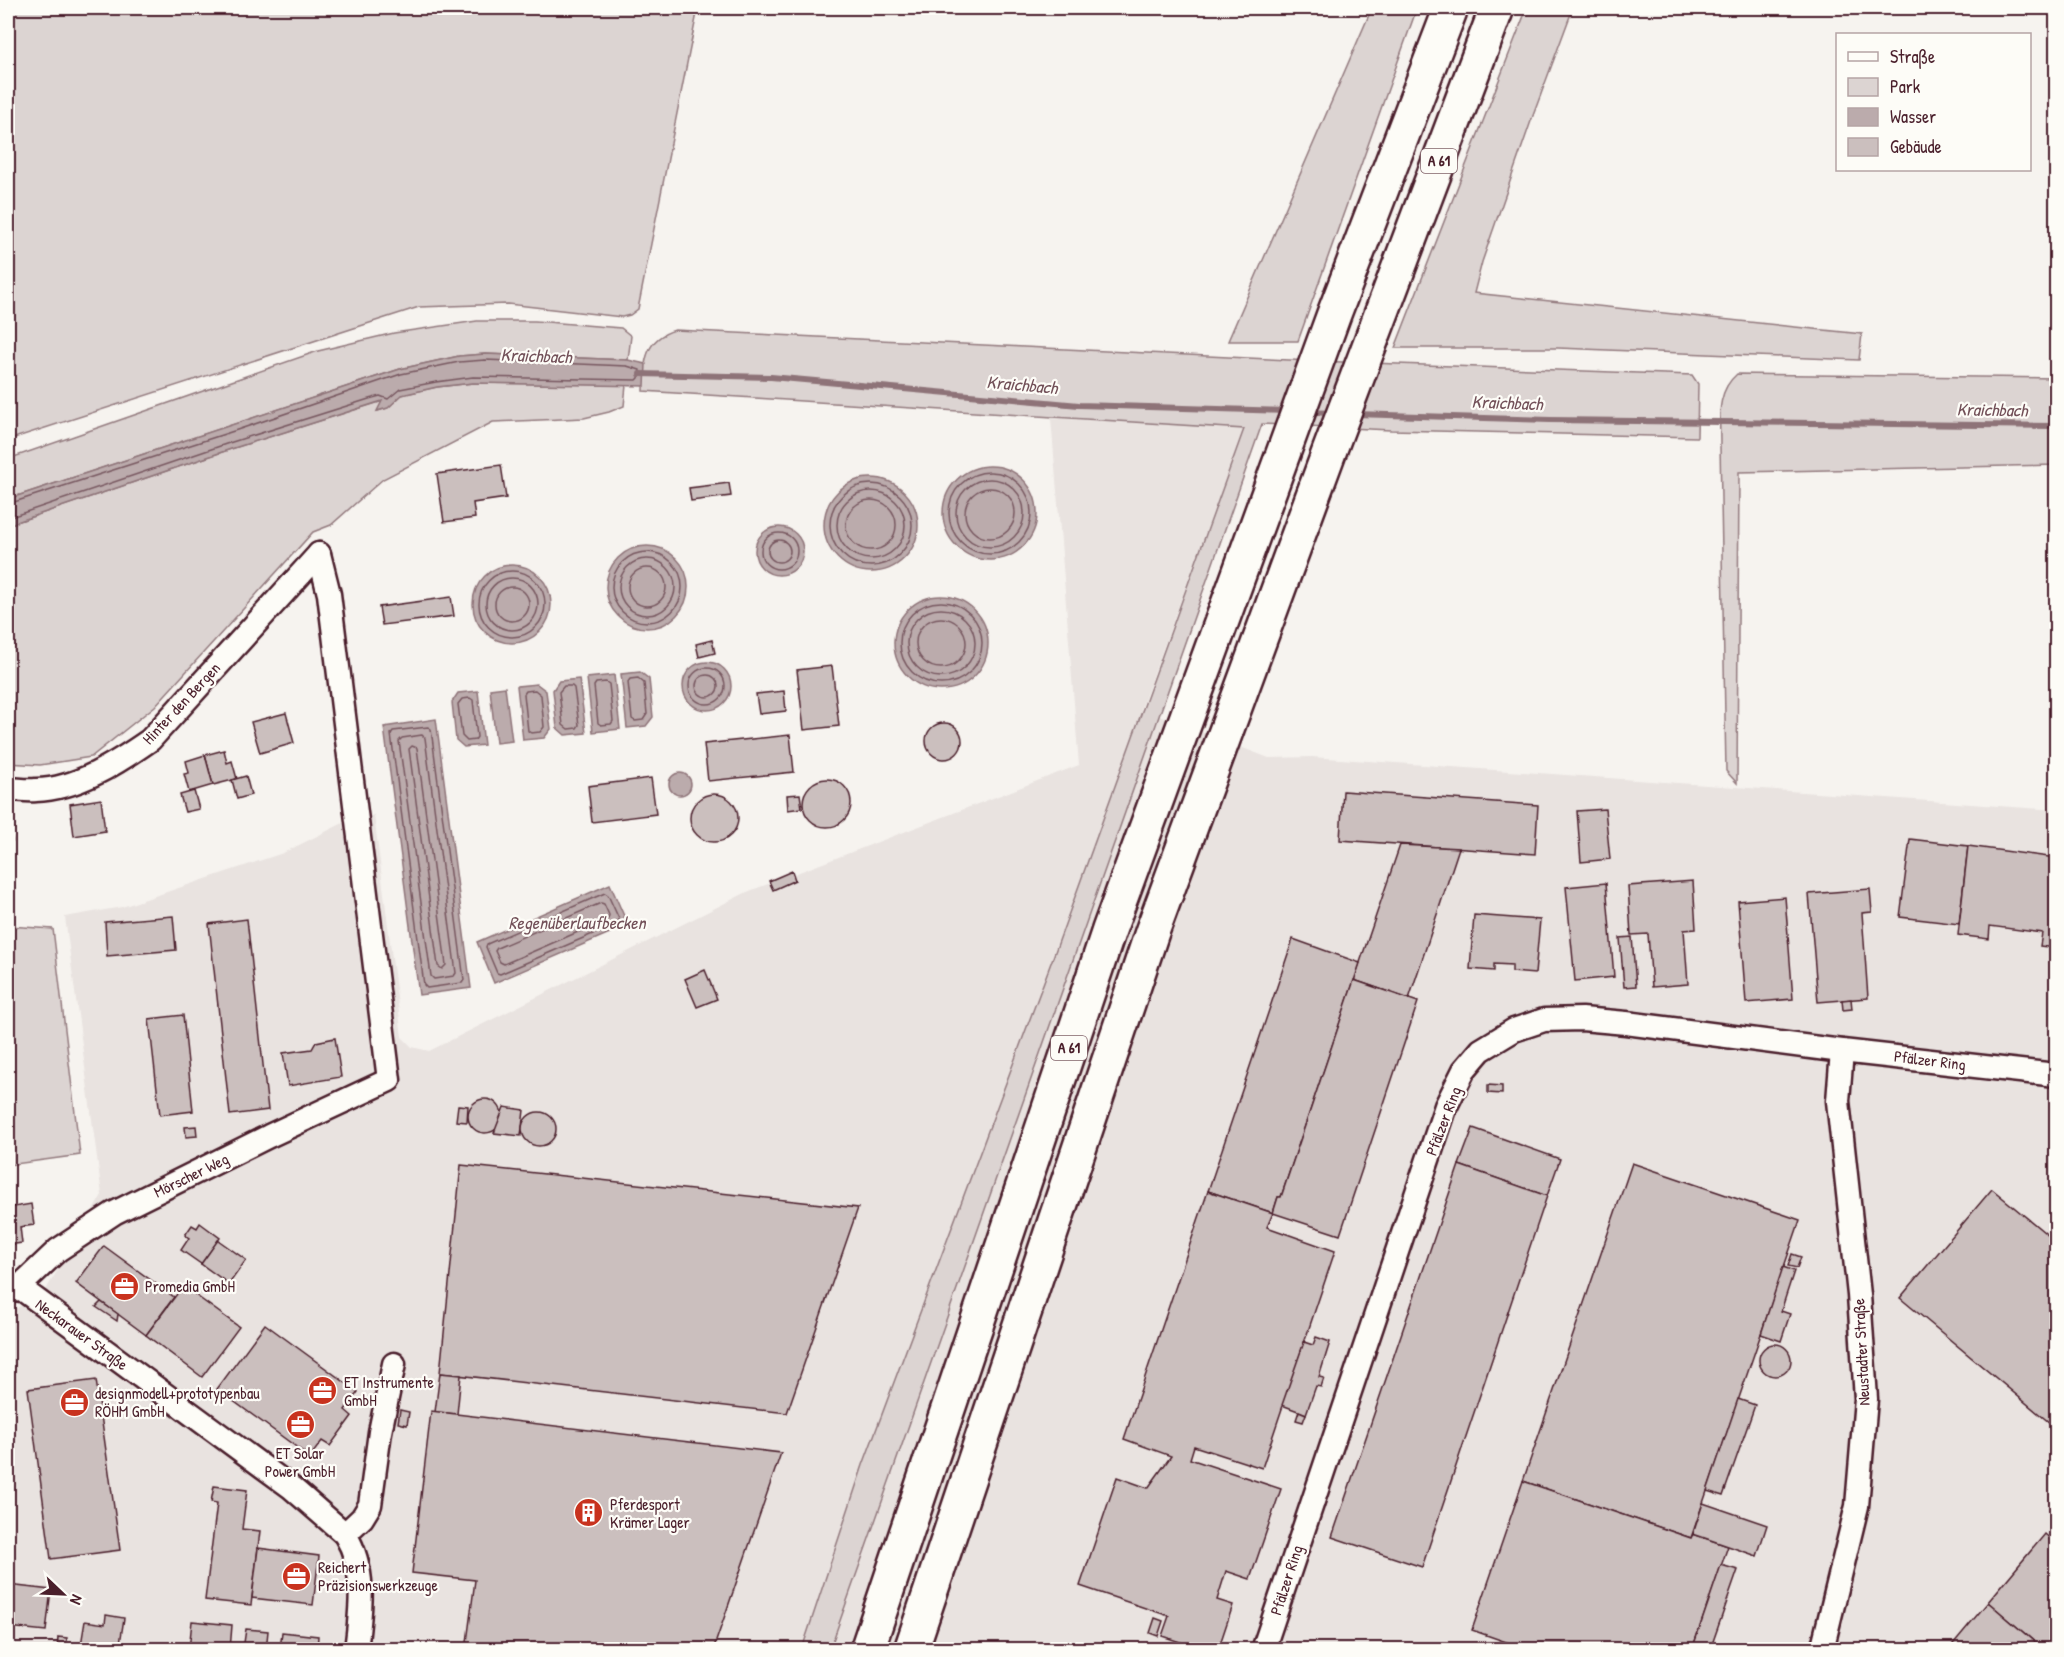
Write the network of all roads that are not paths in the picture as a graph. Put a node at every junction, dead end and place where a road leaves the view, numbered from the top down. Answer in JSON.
{"nodes":[{"id":1,"x":1451,"y":8,"type":"edge"},
{"id":2,"x":1497,"y":8,"type":"edge"},
{"id":3,"x":8,"y":789,"type":"edge"},
{"id":4,"x":1842,"y":1051,"type":"junction"},
{"id":5,"x":2056,"y":1075,"type":"edge"},
{"id":6,"x":389,"y":1080,"type":"joint"},
{"id":7,"x":13,"y":1290,"type":"edge"},
{"id":8,"x":393,"y":1364,"type":"dead end"},
{"id":9,"x":345,"y":1534,"type":"junction"},
{"id":10,"x":356,"y":1650,"type":"edge"},
{"id":11,"x":867,"y":1650,"type":"edge"},
{"id":12,"x":911,"y":1650,"type":"edge"},
{"id":13,"x":1263,"y":1650,"type":"edge"},
{"id":14,"x":1821,"y":1650,"type":"edge"}],
"edges":[{"from":1,"to":11,"type":"highway","number":"A 61"},
{"from":2,"to":12,"type":"highway","number":"A 61"},
{"from":3,"to":6,"type":"street","name":"Hinter den Bergen"},
{"from":4,"to":5,"type":"street","name":"Pfälzer Ring"},
{"from":4,"to":13,"type":"street","name":"Pfälzer Ring"},
{"from":4,"to":14,"type":"street","name":"Neustadter Straße"},
{"from":6,"to":7,"type":"street","name":"Mörscher Weg"},
{"from":7,"to":9,"type":"street","name":"Neckarauer Straße"},
{"from":8,"to":9,"type":"street"},
{"from":9,"to":10,"type":"street"}]}
